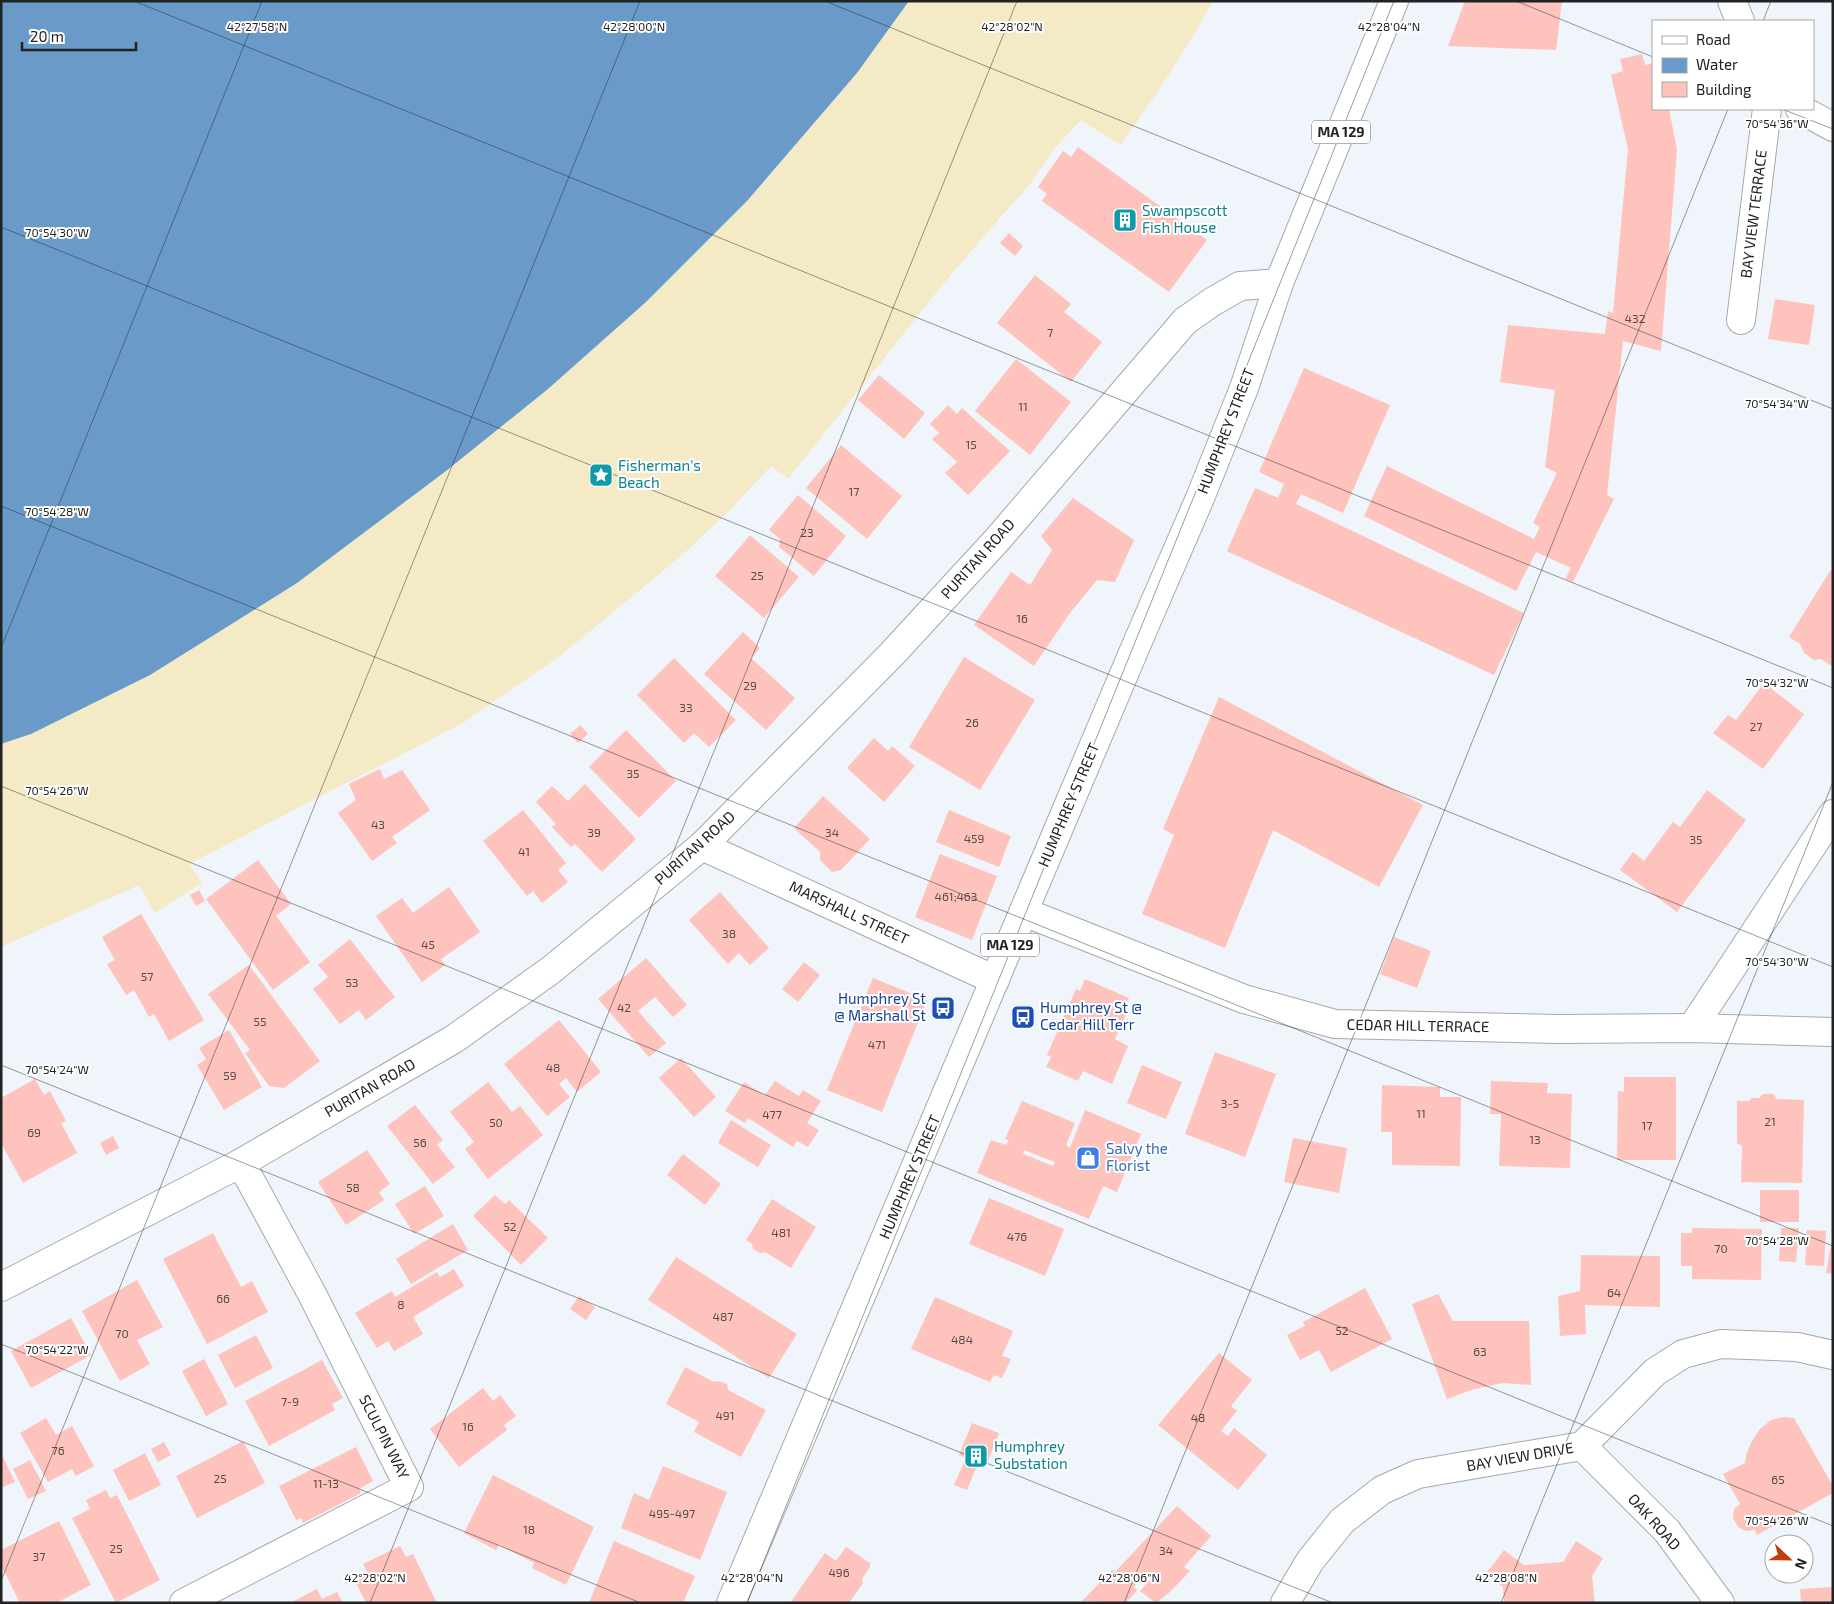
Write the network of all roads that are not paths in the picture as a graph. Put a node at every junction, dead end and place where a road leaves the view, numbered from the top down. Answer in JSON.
{"nodes":[{"id":1,"x":1394,"y":1,"type":"edge"},
{"id":2,"x":1732,"y":1,"type":"edge"},
{"id":3,"x":1740,"y":20,"type":"edge"},
{"id":4,"x":1767,"y":110,"type":"edge"},
{"id":5,"x":1802,"y":110,"type":"edge"},
{"id":6,"x":1833,"y":127,"type":"edge"},
{"id":7,"x":1279,"y":283,"type":"junction"},
{"id":8,"x":1740,"y":320,"type":"dead end"},
{"id":9,"x":1833,"y":814,"type":"edge"},
{"id":10,"x":702,"y":846,"type":"junction"},
{"id":11,"x":1024,"y":912,"type":"junction"},
{"id":12,"x":995,"y":980,"type":"junction"},
{"id":13,"x":1692,"y":1028,"type":"junction"},
{"id":14,"x":1833,"y":1032,"type":"edge"},
{"id":15,"x":241,"y":1164,"type":"junction"},
{"id":16,"x":1,"y":1287,"type":"edge"},
{"id":17,"x":1833,"y":1355,"type":"edge"},
{"id":18,"x":1582,"y":1446,"type":"junction"},
{"id":19,"x":184,"y":1603,"type":"edge"},
{"id":20,"x":731,"y":1603,"type":"edge"},
{"id":21,"x":1286,"y":1603,"type":"edge"},
{"id":22,"x":1720,"y":1603,"type":"edge"}],
"edges":[{"from":1,"to":7,"type":"street","name":"HUMPHREY STREET","number":"MA 129"},
{"from":2,"to":3,"type":"street"},
{"from":4,"to":8,"type":"street","name":"BAY VIEW TERRACE"},
{"from":5,"to":6,"type":"street"},
{"from":7,"to":10,"type":"street","name":"PURITAN ROAD"},
{"from":7,"to":11,"type":"street","name":"HUMPHREY STREET","number":"MA 129"},
{"from":9,"to":13,"type":"street"},
{"from":10,"to":12,"type":"street","name":"MARSHALL STREET"},
{"from":10,"to":15,"type":"street","name":"PURITAN ROAD"},
{"from":11,"to":12,"type":"street","name":"HUMPHREY STREET","number":"MA 129"},
{"from":11,"to":13,"type":"street","name":"CEDAR HILL TERRACE"},
{"from":12,"to":20,"type":"street","name":"HUMPHREY STREET","number":"MA 129"},
{"from":13,"to":14,"type":"street","name":"CEDAR HILL TERRACE"},
{"from":15,"to":16,"type":"street","name":"PURITAN ROAD"},
{"from":15,"to":19,"type":"street","name":"SCULPIN WAY"},
{"from":17,"to":18,"type":"street","name":"BAY VIEW DRIVE"},
{"from":18,"to":21,"type":"street","name":"BAY VIEW DRIVE"},
{"from":18,"to":22,"type":"street","name":"OAK ROAD"}]}
